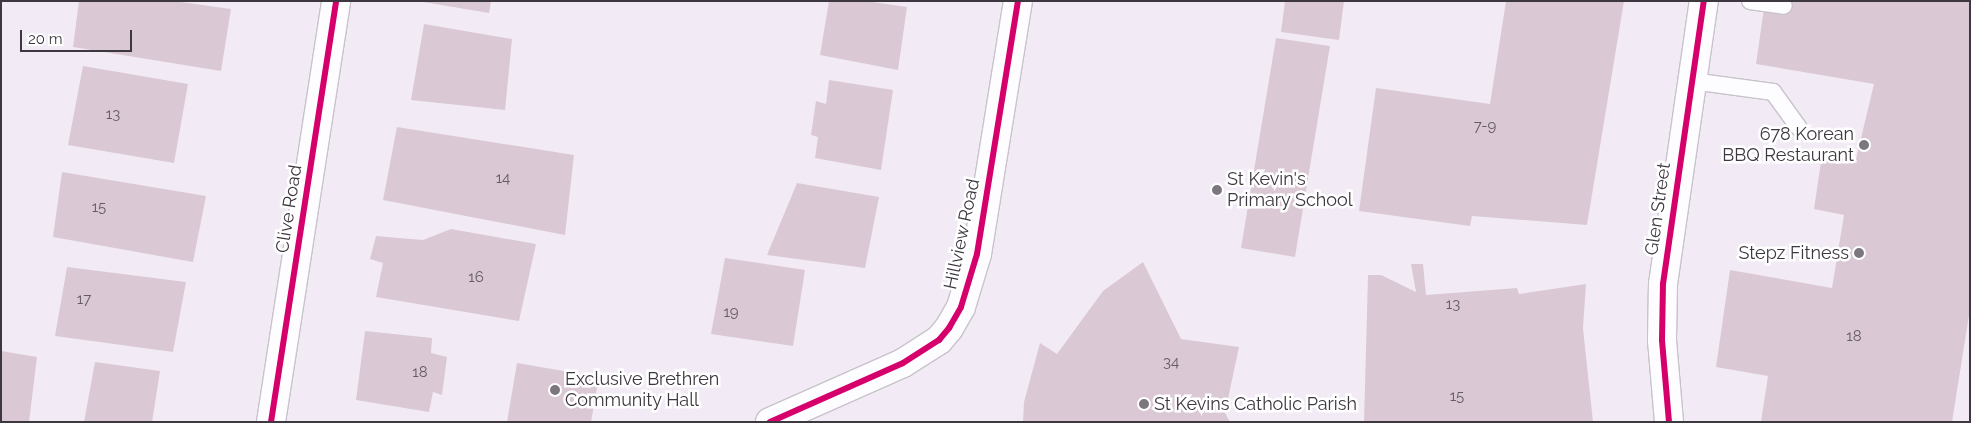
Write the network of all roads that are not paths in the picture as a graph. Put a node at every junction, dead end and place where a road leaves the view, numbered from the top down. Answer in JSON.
{"nodes":[{"id":1,"x":336,"y":1,"type":"edge"},
{"id":2,"x":1018,"y":1,"type":"edge"},
{"id":3,"x":1704,"y":1,"type":"edge"},
{"id":4,"x":1750,"y":1,"type":"edge"},
{"id":5,"x":1784,"y":6,"type":"dead end"},
{"id":6,"x":1692,"y":81,"type":"junction"},
{"id":7,"x":1799,"y":128,"type":"dead end"},
{"id":8,"x":271,"y":422,"type":"edge"},
{"id":9,"x":770,"y":422,"type":"edge"},
{"id":10,"x":1669,"y":422,"type":"edge"}],
"edges":[{"from":1,"to":8,"type":"street","name":"Clive Road"},
{"from":2,"to":9,"type":"street","name":"Hillview Road"},
{"from":3,"to":6,"type":"street","name":"Glen Street"},
{"from":4,"to":5,"type":"lane"},
{"from":6,"to":7,"type":"lane"},
{"from":6,"to":10,"type":"street","name":"Glen Street"}]}
